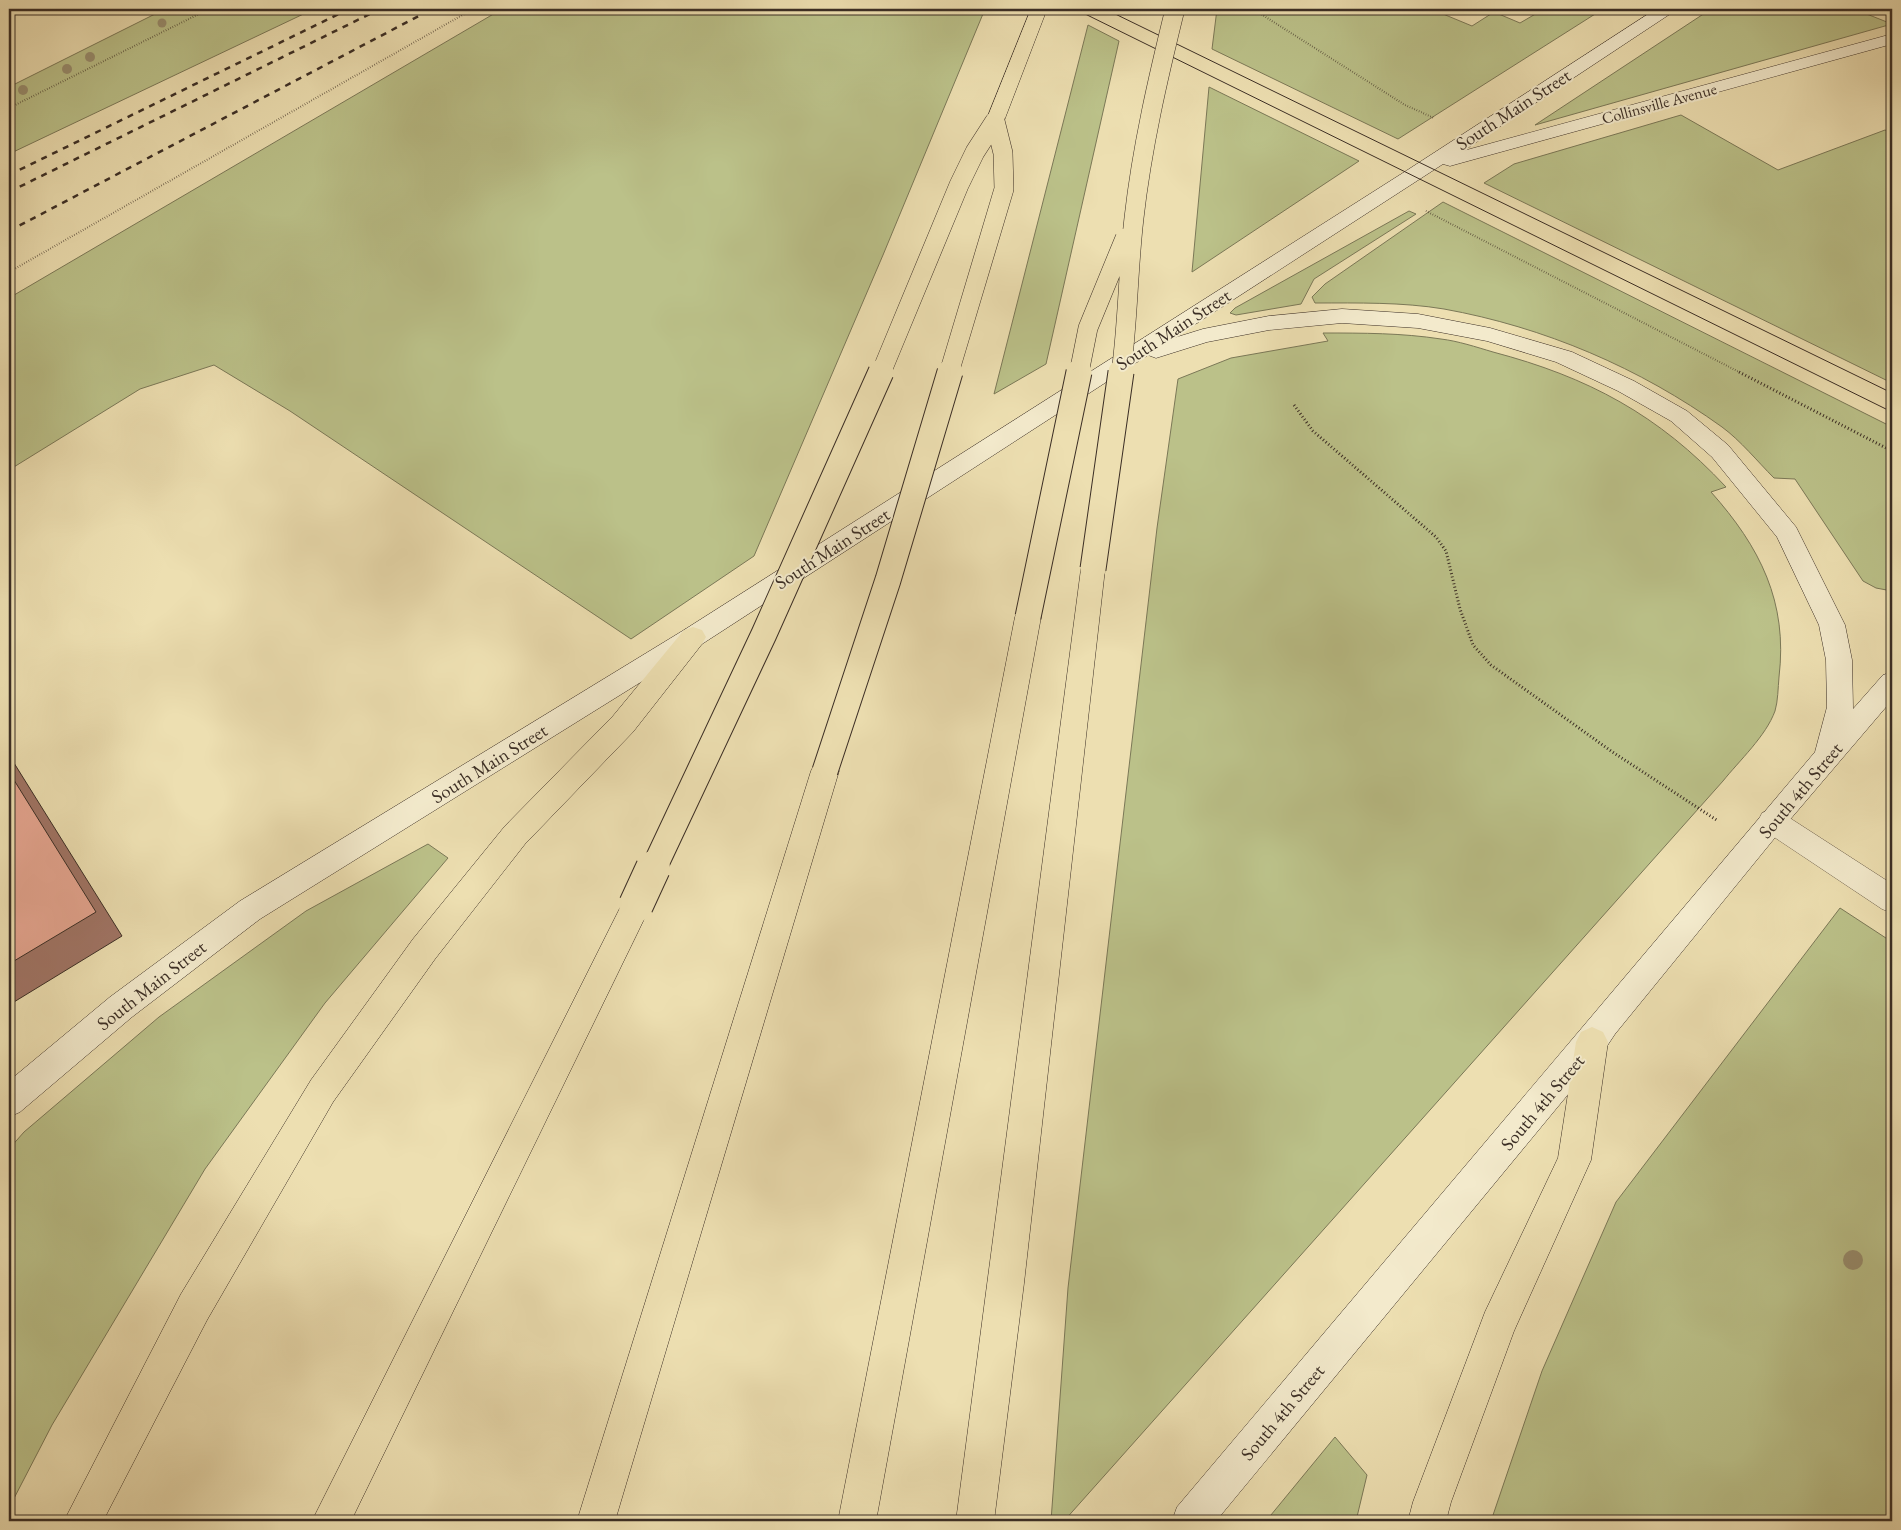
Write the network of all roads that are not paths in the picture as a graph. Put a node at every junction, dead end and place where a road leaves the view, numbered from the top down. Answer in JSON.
{"nodes":[{"id":1,"x":1039,"y":9,"type":"edge"},
{"id":2,"x":1175,"y":9,"type":"edge"},
{"id":3,"x":1667,"y":9,"type":"edge"},
{"id":4,"x":1892,"y":40,"type":"edge"},
{"id":5,"x":995,"y":121,"type":"junction"},
{"id":6,"x":1426,"y":166,"type":"junction"},
{"id":7,"x":1134,"y":218,"type":"junction"},
{"id":8,"x":1123,"y":362,"type":"junction"},
{"id":9,"x":693,"y":636,"type":"junction"},
{"id":10,"x":1892,"y":682,"type":"edge"},
{"id":11,"x":1827,"y":759,"type":"junction"},
{"id":12,"x":1776,"y":824,"type":"junction"},
{"id":13,"x":1892,"y":900,"type":"edge"},
{"id":14,"x":1592,"y":1042,"type":"junction"},
{"id":15,"x":9,"y":1101,"type":"edge"},
{"id":16,"x":859,"y":1510,"type":"edge"},
{"id":17,"x":83,"y":1521,"type":"edge"},
{"id":18,"x":330,"y":1521,"type":"edge"},
{"id":19,"x":596,"y":1521,"type":"edge"},
{"id":20,"x":974,"y":1521,"type":"edge"},
{"id":21,"x":1191,"y":1521,"type":"edge"},
{"id":22,"x":1427,"y":1521,"type":"edge"}],
"edges":[{"from":1,"to":5,"type":"highway"},
{"from":2,"to":7,"type":"highway","bridge":true},
{"from":3,"to":6,"type":"main road","name":"South Main Street"},
{"from":4,"to":6,"type":"main road","name":"Collinsville Avenue"},
{"from":5,"to":18,"type":"highway","bridge":true},
{"from":5,"to":19,"type":"highway","bridge":true},
{"from":6,"to":8,"type":"main road","name":"South Main Street"},
{"from":7,"to":16,"type":"highway","bridge":true},
{"from":7,"to":20,"type":"highway","bridge":true},
{"from":8,"to":9,"type":"main road","name":"South Main Street"},
{"from":8,"to":11,"type":"main road"},
{"from":9,"to":15,"type":"main road","name":"South Main Street"},
{"from":9,"to":17,"type":"highway"},
{"from":10,"to":11,"type":"main road","name":"South 4th Street"},
{"from":11,"to":12,"type":"main road","name":"South 4th Street"},
{"from":12,"to":13,"type":"main road"},
{"from":12,"to":14,"type":"main road","name":"South 4th Street"},
{"from":14,"to":21,"type":"main road","name":"South 4th Street"},
{"from":14,"to":22,"type":"highway"}]}
